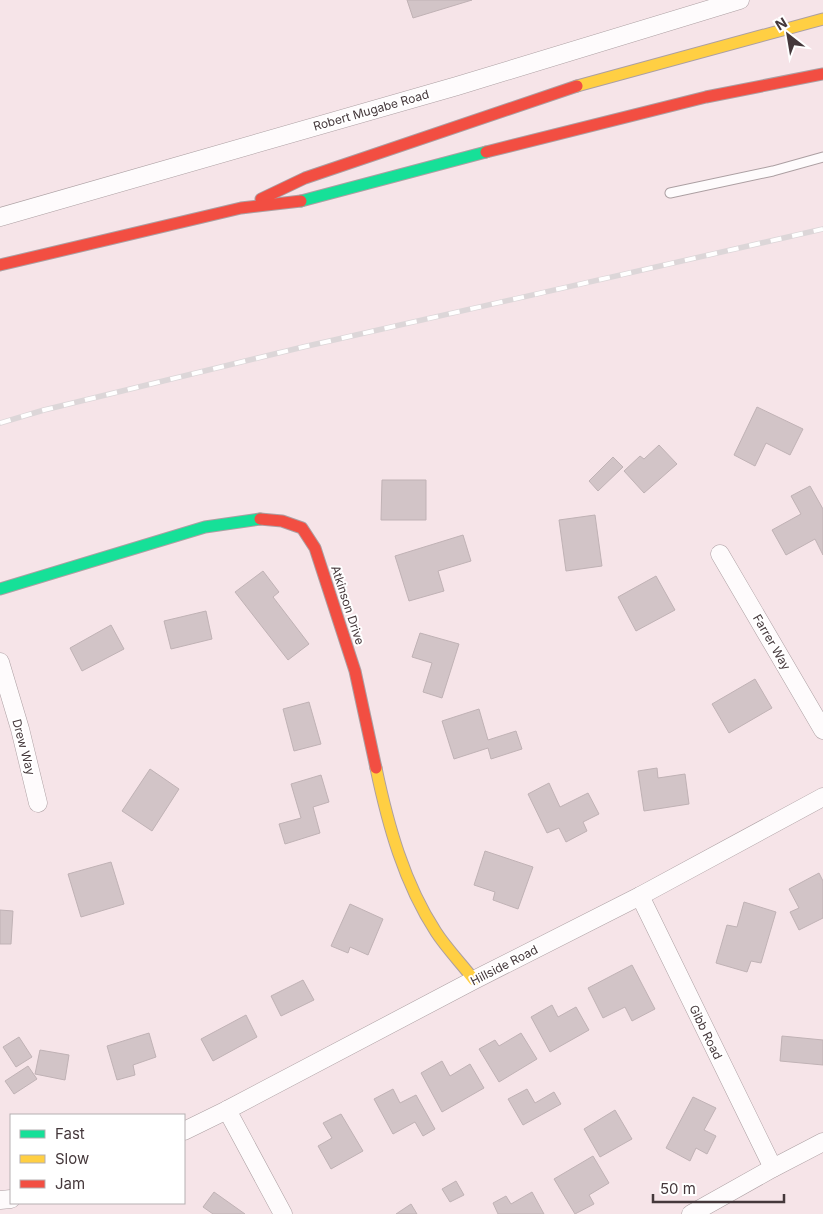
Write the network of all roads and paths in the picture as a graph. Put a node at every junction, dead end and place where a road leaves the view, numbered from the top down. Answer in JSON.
{"nodes":[{"id":1,"x":740,"y":0,"type":"edge"},
{"id":2,"x":823,"y":19,"type":"edge"},
{"id":3,"x":823,"y":74,"type":"edge"},
{"id":4,"x":823,"y":157,"type":"edge"},
{"id":5,"x":670,"y":193,"type":"dead end"},
{"id":6,"x":241,"y":208,"type":"junction"},
{"id":7,"x":0,"y":217,"type":"edge"},
{"id":8,"x":0,"y":265,"type":"edge"},
{"id":9,"x":720,"y":554,"type":"dead end"},
{"id":10,"x":0,"y":589,"type":"edge"},
{"id":11,"x":0,"y":662,"type":"edge"},
{"id":12,"x":823,"y":730,"type":"edge"},
{"id":13,"x":823,"y":797,"type":"edge"},
{"id":14,"x":38,"y":803,"type":"dead end"},
{"id":15,"x":640,"y":896,"type":"junction"},
{"id":16,"x":474,"y":980,"type":"junction"},
{"id":17,"x":227,"y":1110,"type":"junction"},
{"id":18,"x":185,"y":1131,"type":"edge"},
{"id":19,"x":823,"y":1142,"type":"edge"},
{"id":20,"x":773,"y":1168,"type":"junction"},
{"id":21,"x":283,"y":1214,"type":"edge"},
{"id":22,"x":691,"y":1214,"type":"edge"}],
"edges":[{"from":1,"to":7,"type":"street","name":"Robert Mugabe Road"},
{"from":2,"to":6,"type":"main road"},
{"from":3,"to":6,"type":"main road"},
{"from":4,"to":5,"type":"lane"},
{"from":6,"to":8,"type":"main road"},
{"from":9,"to":12,"type":"street","name":"Farrer Way"},
{"from":10,"to":16,"type":"main road","name":"Atkinson Drive"},
{"from":11,"to":14,"type":"street","name":"Drew Way"},
{"from":13,"to":15,"type":"street","name":"Hillside Road"},
{"from":15,"to":16,"type":"street","name":"Hillside Road"},
{"from":15,"to":20,"type":"street","name":"Gibb Road"},
{"from":16,"to":17,"type":"street","name":"Hillside Road"},
{"from":17,"to":18,"type":"street","name":"Hillside Road"},
{"from":17,"to":21,"type":"street"},
{"from":19,"to":20,"type":"street"},
{"from":20,"to":22,"type":"street"}]}
